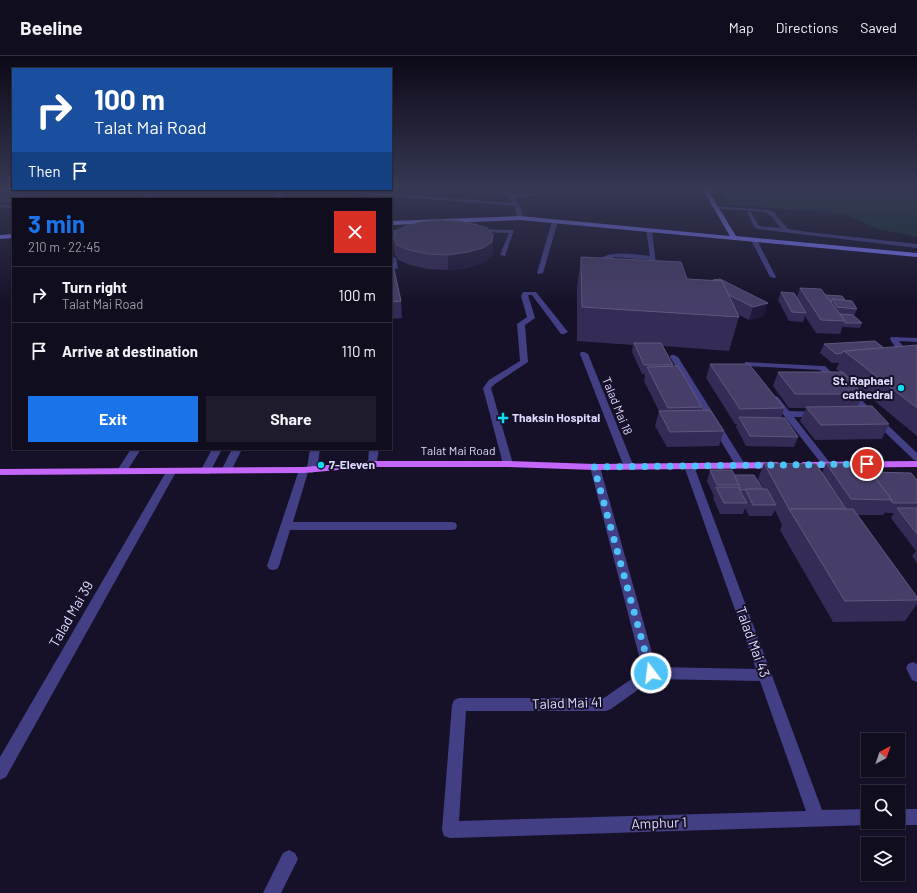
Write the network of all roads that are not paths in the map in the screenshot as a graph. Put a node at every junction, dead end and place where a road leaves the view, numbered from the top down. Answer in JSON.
{"nodes":[{"id":1,"x":554,"y":226,"type":"edge"},
{"id":2,"x":608,"y":226,"type":"edge"},
{"id":3,"x":727,"y":226,"type":"edge"},
{"id":4,"x":756,"y":226,"type":"edge"},
{"id":5,"x":783,"y":226,"type":"edge"},
{"id":6,"x":487,"y":229,"type":"joint"},
{"id":7,"x":465,"y":230,"type":"edge"},
{"id":8,"x":649,"y":230,"type":"junction"},
{"id":9,"x":786,"y":230,"type":"junction"},
{"id":10,"x":413,"y":231,"type":"edge"},
{"id":11,"x":392,"y":232,"type":"edge"},
{"id":12,"x":12,"y":236,"type":"edge"},
{"id":13,"x":0,"y":237,"type":"edge"},
{"id":14,"x":734,"y":238,"type":"junction"},
{"id":15,"x":754,"y":240,"type":"junction"},
{"id":16,"x":917,"y":246,"type":"edge"},
{"id":17,"x":503,"y":255,"type":"dead end"},
{"id":18,"x":917,"y":255,"type":"edge"},
{"id":19,"x":392,"y":258,"type":"edge"},
{"id":20,"x":653,"y":258,"type":"junction"},
{"id":21,"x":396,"y":268,"type":"dead end"},
{"id":22,"x":655,"y":272,"type":"edge"},
{"id":23,"x":540,"y":273,"type":"dead end"},
{"id":24,"x":598,"y":273,"type":"edge"},
{"id":25,"x":773,"y":277,"type":"dead end"},
{"id":26,"x":564,"y":332,"type":"dead end"},
{"id":27,"x":917,"y":340,"type":"edge"},
{"id":28,"x":584,"y":354,"type":"dead end"},
{"id":29,"x":674,"y":357,"type":"dead end"},
{"id":30,"x":917,"y":359,"type":"edge"},
{"id":31,"x":753,"y":371,"type":"edge"},
{"id":32,"x":768,"y":389,"type":"edge"},
{"id":33,"x":787,"y":414,"type":"junction"},
{"id":34,"x":826,"y":414,"type":"edge"},
{"id":35,"x":856,"y":415,"type":"edge"},
{"id":36,"x":872,"y":415,"type":"junction"},
{"id":37,"x":135,"y":450,"type":"edge"},
{"id":38,"x":216,"y":450,"type":"edge"},
{"id":39,"x":236,"y":450,"type":"edge"},
{"id":40,"x":315,"y":450,"type":"edge"},
{"id":41,"x":374,"y":450,"type":"edge"},
{"id":42,"x":917,"y":458,"type":"edge"},
{"id":43,"x":373,"y":464,"type":"junction"},
{"id":44,"x":508,"y":464,"type":"junction"},
{"id":45,"x":917,"y":464,"type":"edge"},
{"id":46,"x":796,"y":465,"type":"junction"},
{"id":47,"x":827,"y":465,"type":"junction"},
{"id":48,"x":689,"y":466,"type":"junction"},
{"id":49,"x":741,"y":466,"type":"junction"},
{"id":50,"x":594,"y":467,"type":"junction"},
{"id":51,"x":629,"y":467,"type":"junction"},
{"id":52,"x":308,"y":470,"type":"junction"},
{"id":53,"x":226,"y":471,"type":"junction"},
{"id":54,"x":0,"y":472,"type":"edge"},
{"id":55,"x":121,"y":472,"type":"junction"},
{"id":56,"x":171,"y":472,"type":"junction"},
{"id":57,"x":205,"y":472,"type":"junction"},
{"id":58,"x":812,"y":478,"type":"edge"},
{"id":59,"x":286,"y":526,"type":"junction"},
{"id":60,"x":452,"y":526,"type":"dead end"},
{"id":61,"x":273,"y":566,"type":"dead end"},
{"id":62,"x":651,"y":673,"type":"junction"},
{"id":63,"x":765,"y":675,"type":"junction"},
{"id":64,"x":0,"y":772,"type":"edge"},
{"id":65,"x":905,"y":817,"type":"edge"},
{"id":66,"x":917,"y":817,"type":"edge"},
{"id":67,"x":817,"y":818,"type":"junction"},
{"id":68,"x":861,"y":818,"type":"edge"},
{"id":69,"x":450,"y":830,"type":"joint"},
{"id":70,"x":288,"y":859,"type":"dead end"},
{"id":71,"x":272,"y":893,"type":"edge"}],
"edges":[{"from":1,"to":23,"type":"street"},
{"from":2,"to":8,"type":"street"},
{"from":3,"to":14,"type":"street"},
{"from":4,"to":9,"type":"street"},
{"from":5,"to":9,"type":"street"},
{"from":6,"to":7,"type":"street"},
{"from":6,"to":17,"type":"street"},
{"from":8,"to":14,"type":"street"},
{"from":8,"to":20,"type":"street"},
{"from":9,"to":16,"type":"street"},
{"from":10,"to":11,"type":"street"},
{"from":12,"to":13,"type":"street"},
{"from":14,"to":15,"type":"street"},
{"from":15,"to":18,"type":"street"},
{"from":15,"to":25,"type":"street"},
{"from":19,"to":21,"type":"street"},
{"from":20,"to":22,"type":"street"},
{"from":20,"to":24,"type":"street"},
{"from":26,"to":44,"type":"street"},
{"from":27,"to":30,"type":"street"},
{"from":28,"to":51,"type":"street","name":"Talad Mai 18"},
{"from":29,"to":49,"type":"street"},
{"from":31,"to":36,"type":"street"},
{"from":32,"to":33,"type":"street"},
{"from":33,"to":34,"type":"street"},
{"from":33,"to":47,"type":"street"},
{"from":35,"to":36,"type":"street"},
{"from":36,"to":42,"type":"street"},
{"from":37,"to":55,"type":"street"},
{"from":38,"to":57,"type":"street"},
{"from":39,"to":53,"type":"street"},
{"from":40,"to":52,"type":"street"},
{"from":41,"to":43,"type":"street"},
{"from":43,"to":44,"type":"main road","name":"Talat Mai Road"},
{"from":43,"to":52,"type":"main road","name":"Talat Mai Road"},
{"from":44,"to":50,"type":"main road","name":"Talat Mai Road"},
{"from":45,"to":47,"type":"main road","name":"Talat Mai Road"},
{"from":46,"to":47,"type":"main road","name":"Talat Mai Road"},
{"from":46,"to":49,"type":"main road","name":"Talat Mai Road"},
{"from":46,"to":58,"type":"street"},
{"from":48,"to":49,"type":"main road","name":"Talat Mai Road"},
{"from":48,"to":51,"type":"main road","name":"Talat Mai Road"},
{"from":48,"to":63,"type":"street","name":"Talad Mai 43"},
{"from":50,"to":51,"type":"main road","name":"Talat Mai Road"},
{"from":50,"to":62,"type":"street"},
{"from":52,"to":53,"type":"main road","name":"Talat Mai Road"},
{"from":52,"to":59,"type":"street"},
{"from":53,"to":57,"type":"main road","name":"Talat Mai Road"},
{"from":54,"to":55,"type":"main road","name":"Talat Mai Road"},
{"from":55,"to":56,"type":"main road","name":"Talat Mai Road"},
{"from":56,"to":57,"type":"main road","name":"Talat Mai Road"},
{"from":56,"to":64,"type":"street","name":"Talad Mai 39"},
{"from":59,"to":60,"type":"street"},
{"from":59,"to":61,"type":"street"},
{"from":62,"to":63,"type":"street"},
{"from":62,"to":69,"type":"street","name":"Talad Mai 41"},
{"from":63,"to":67,"type":"street","name":"Talad Mai 43"},
{"from":65,"to":66,"type":"street"},
{"from":67,"to":68,"type":"street","name":"Amphur 1"},
{"from":67,"to":69,"type":"street","name":"Amphur 1"},
{"from":70,"to":71,"type":"street"}]}
